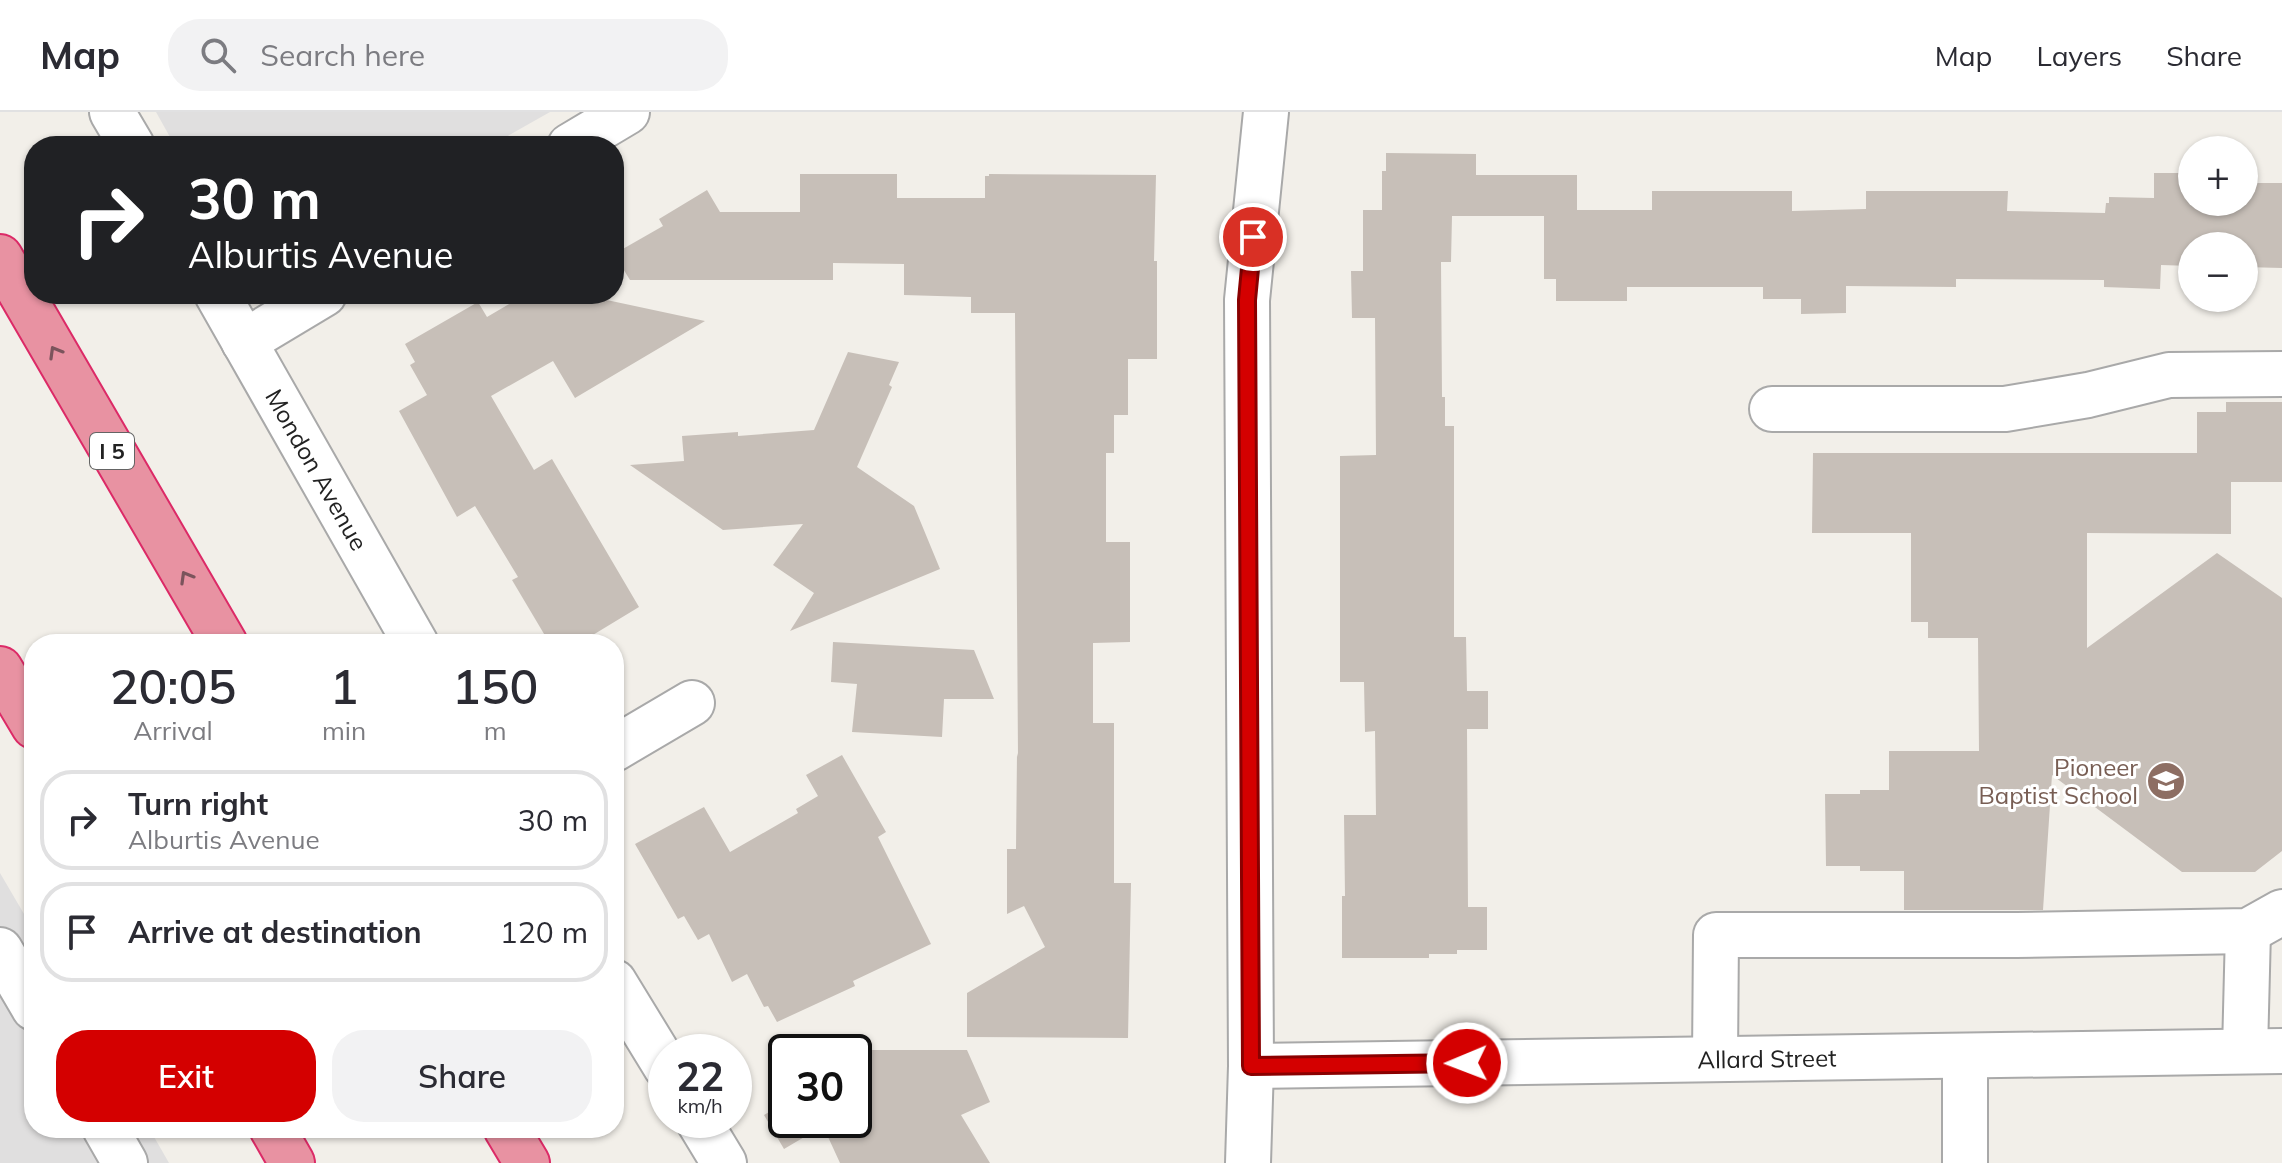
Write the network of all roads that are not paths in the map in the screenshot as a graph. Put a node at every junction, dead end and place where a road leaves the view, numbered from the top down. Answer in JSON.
{"nodes":[{"id":1,"x":112,"y":112,"type":"edge"},
{"id":2,"x":627,"y":112,"type":"edge"},
{"id":3,"x":1266,"y":112,"type":"edge"},
{"id":4,"x":126,"y":136,"type":"edge"},
{"id":5,"x":587,"y":136,"type":"edge"},
{"id":6,"x":0,"y":257,"type":"edge"},
{"id":7,"x":24,"y":298,"type":"edge"},
{"id":8,"x":27,"y":304,"type":"edge"},
{"id":9,"x":223,"y":304,"type":"edge"},
{"id":10,"x":307,"y":304,"type":"edge"},
{"id":11,"x":244,"y":342,"type":"junction"},
{"id":12,"x":2282,"y":374,"type":"edge"},
{"id":13,"x":1772,"y":409,"type":"dead end"},
{"id":14,"x":219,"y":634,"type":"edge"},
{"id":15,"x":410,"y":634,"type":"edge"},
{"id":16,"x":0,"y":669,"type":"edge"},
{"id":17,"x":692,"y":703,"type":"dead end"},
{"id":18,"x":24,"y":709,"type":"edge"},
{"id":19,"x":624,"y":743,"type":"edge"},
{"id":20,"x":2265,"y":921,"type":"edge"},
{"id":21,"x":0,"y":950,"type":"edge"},
{"id":22,"x":24,"y":991,"type":"edge"},
{"id":23,"x":624,"y":998,"type":"edge"},
{"id":24,"x":648,"y":1038,"type":"edge"},
{"id":25,"x":2264,"y":1051,"type":"edge"},
{"id":26,"x":1965,"y":1056,"type":"junction"},
{"id":27,"x":1715,"y":1059,"type":"junction"},
{"id":28,"x":1251,"y":1066,"type":"junction"},
{"id":29,"x":111,"y":1138,"type":"edge"},
{"id":30,"x":278,"y":1138,"type":"edge"},
{"id":31,"x":512,"y":1138,"type":"edge"},
{"id":32,"x":709,"y":1138,"type":"edge"},
{"id":33,"x":125,"y":1163,"type":"edge"},
{"id":34,"x":292,"y":1163,"type":"edge"},
{"id":35,"x":527,"y":1163,"type":"edge"},
{"id":36,"x":724,"y":1163,"type":"edge"},
{"id":37,"x":1248,"y":1163,"type":"edge"},
{"id":38,"x":1965,"y":1163,"type":"edge"}],
"edges":[{"from":1,"to":4,"type":"street"},
{"from":2,"to":5,"type":"street"},
{"from":3,"to":28,"type":"street"},
{"from":7,"to":6,"type":"highway","number":"I 5","one_way":true},
{"from":14,"to":8,"type":"highway","number":"I 5","one_way":true},
{"from":9,"to":11,"type":"street","name":"Mondon Avenue"},
{"from":10,"to":11,"type":"street"},
{"from":11,"to":15,"type":"street","name":"Mondon Avenue"},
{"from":12,"to":13,"type":"street"},
{"from":16,"to":18,"type":"highway"},
{"from":17,"to":19,"type":"street"},
{"from":20,"to":25,"type":"street"},
{"from":20,"to":27,"type":"street"},
{"from":21,"to":22,"type":"street"},
{"from":23,"to":24,"type":"street"},
{"from":25,"to":26,"type":"street","name":"Allard Street"},
{"from":26,"to":27,"type":"street","name":"Allard Street"},
{"from":26,"to":38,"type":"street"},
{"from":27,"to":28,"type":"street","name":"Allard Street"},
{"from":28,"to":37,"type":"street"},
{"from":29,"to":33,"type":"street"},
{"from":30,"to":34,"type":"highway"},
{"from":31,"to":35,"type":"highway"},
{"from":32,"to":36,"type":"street"}]}
